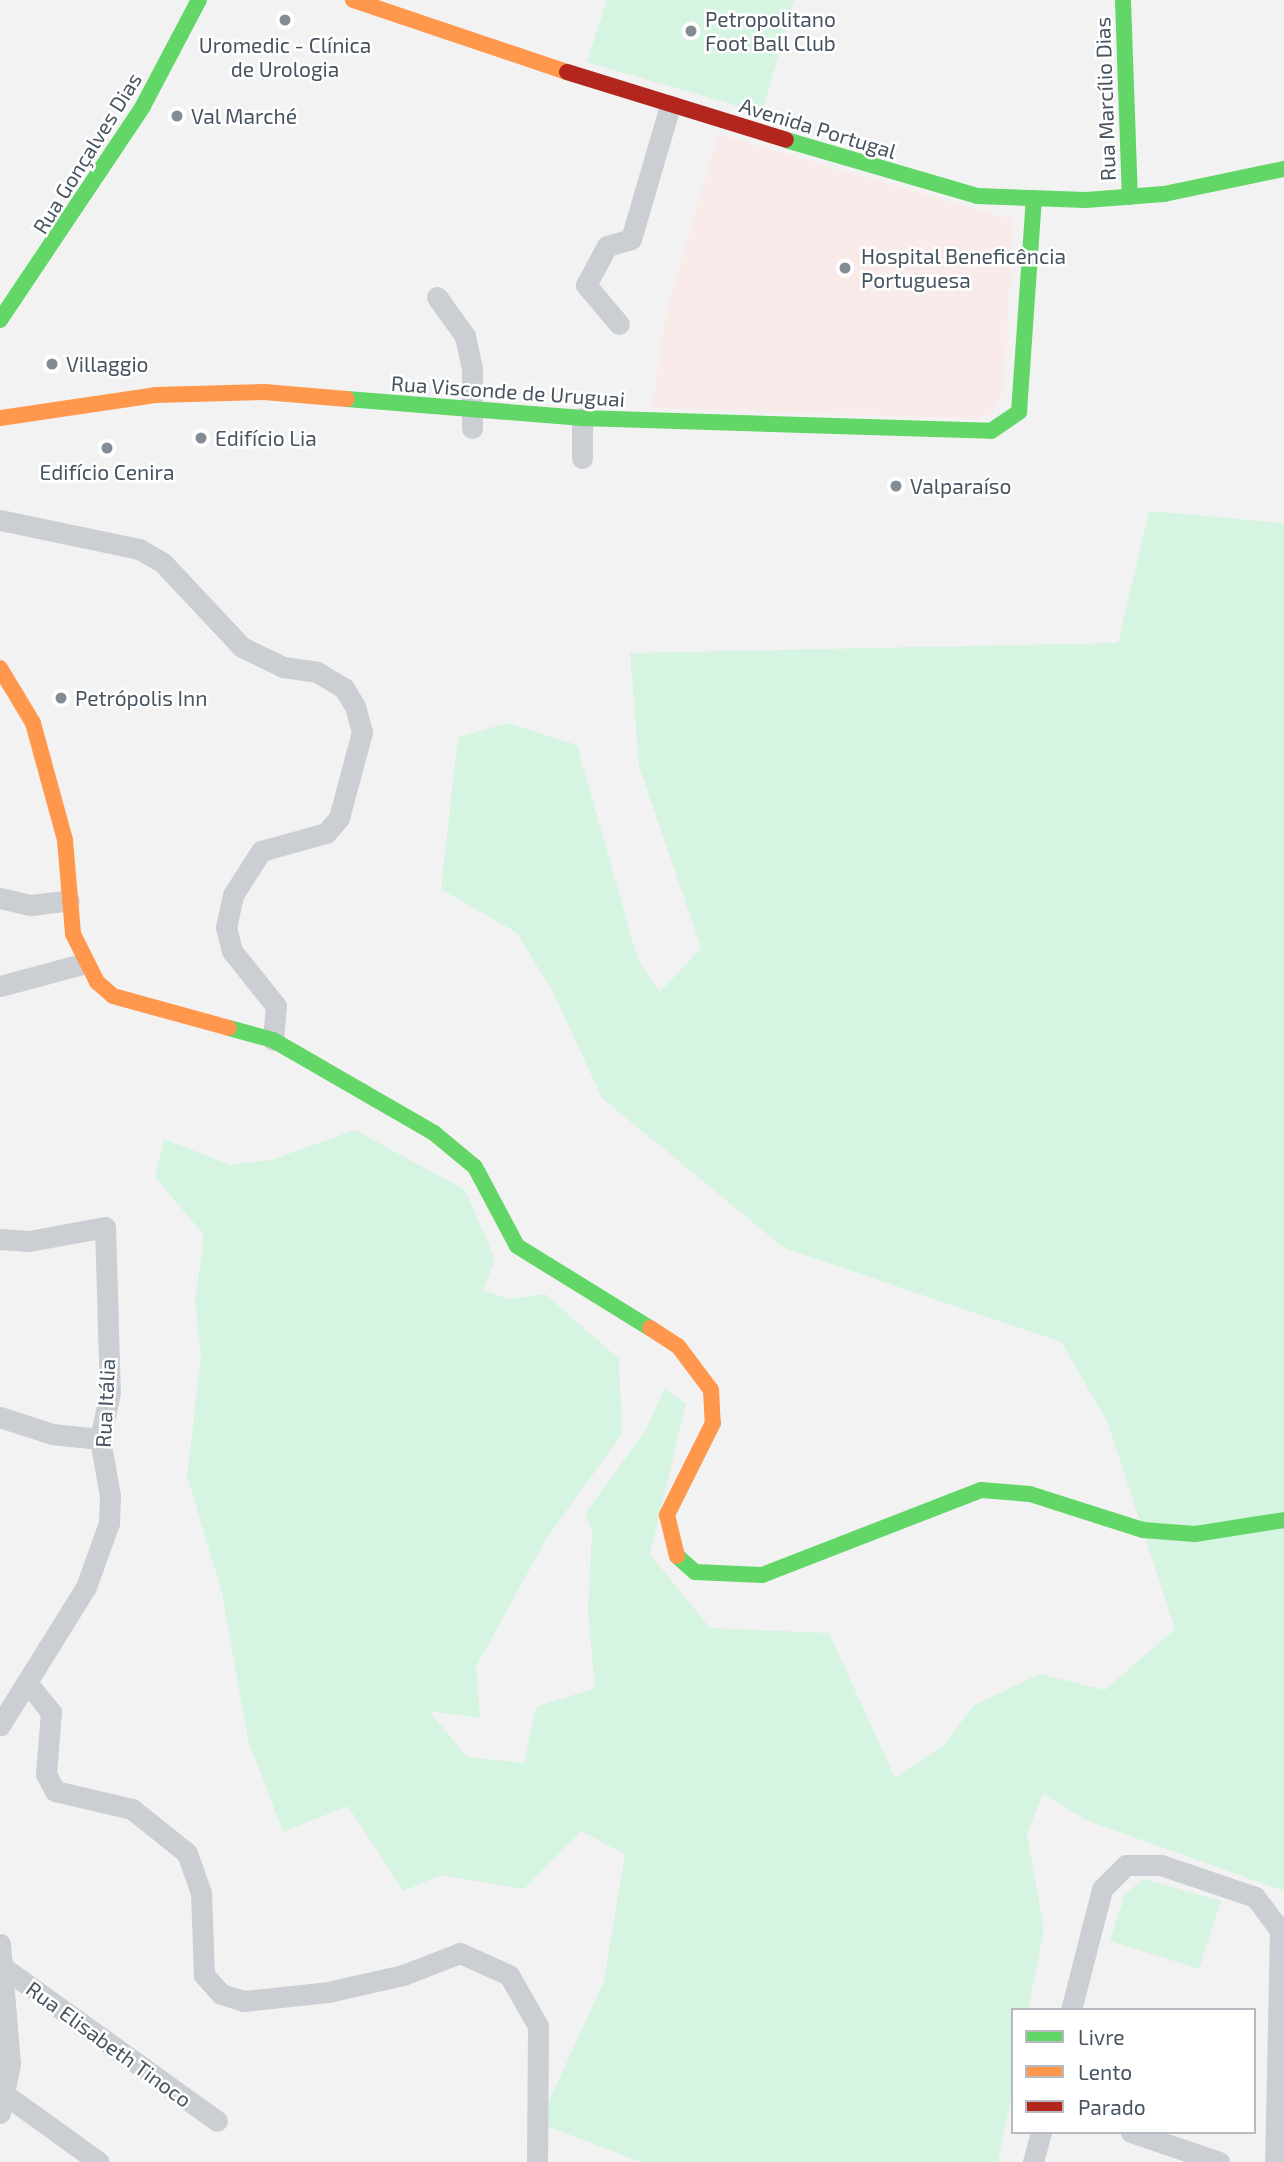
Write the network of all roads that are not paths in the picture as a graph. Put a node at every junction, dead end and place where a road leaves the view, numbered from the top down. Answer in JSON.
{"nodes":[{"id":1,"x":199,"y":0,"type":"edge"},
{"id":2,"x":353,"y":0,"type":"edge"},
{"id":3,"x":1123,"y":0,"type":"edge"},
{"id":4,"x":670,"y":106,"type":"junction"},
{"id":5,"x":1284,"y":169,"type":"edge"},
{"id":6,"x":1130,"y":197,"type":"junction"},
{"id":7,"x":1034,"y":200,"type":"junction"},
{"id":8,"x":437,"y":297,"type":"dead end"},
{"id":9,"x":0,"y":320,"type":"edge"},
{"id":10,"x":619,"y":324,"type":"dead end"},
{"id":11,"x":0,"y":418,"type":"edge"},
{"id":12,"x":582,"y":418,"type":"junction"},
{"id":13,"x":472,"y":419,"type":"junction"},
{"id":14,"x":582,"y":458,"type":"dead end"},
{"id":15,"x":0,"y":520,"type":"edge"},
{"id":16,"x":0,"y":668,"type":"edge"},
{"id":17,"x":0,"y":898,"type":"edge"},
{"id":18,"x":69,"y":900,"type":"junction"},
{"id":19,"x":82,"y":964,"type":"junction"},
{"id":20,"x":0,"y":986,"type":"edge"},
{"id":21,"x":273,"y":1040,"type":"junction"},
{"id":22,"x":0,"y":1239,"type":"edge"},
{"id":23,"x":0,"y":1417,"type":"edge"},
{"id":24,"x":100,"y":1439,"type":"junction"},
{"id":25,"x":1284,"y":1520,"type":"edge"},
{"id":26,"x":29,"y":1685,"type":"junction"},
{"id":27,"x":0,"y":1725,"type":"edge"},
{"id":28,"x":0,"y":1944,"type":"edge"},
{"id":29,"x":1,"y":1966,"type":"edge"},
{"id":30,"x":1072,"y":2008,"type":"edge"},
{"id":31,"x":4,"y":2105,"type":"edge"},
{"id":32,"x":217,"y":2121,"type":"dead end"},
{"id":33,"x":1040,"y":2134,"type":"edge"},
{"id":34,"x":1137,"y":2134,"type":"edge"},
{"id":35,"x":99,"y":2162,"type":"edge"},
{"id":36,"x":537,"y":2162,"type":"edge"},
{"id":37,"x":1033,"y":2162,"type":"edge"},
{"id":38,"x":1219,"y":2162,"type":"edge"},
{"id":39,"x":1275,"y":2162,"type":"edge"}],
"edges":[{"from":1,"to":9,"type":"street","name":"Rua Gonçalves Dias"},
{"from":2,"to":4,"type":"street","name":"Avenida Portugal"},
{"from":3,"to":6,"type":"street","name":"Rua Marcílio Dias"},
{"from":4,"to":7,"type":"street","name":"Avenida Portugal"},
{"from":4,"to":10,"type":"street"},
{"from":5,"to":6,"type":"street","name":"Avenida Portugal"},
{"from":6,"to":7,"type":"street","name":"Avenida Portugal"},
{"from":7,"to":12,"type":"street","name":"Rua Visconde de Uruguai"},
{"from":8,"to":13,"type":"street"},
{"from":11,"to":13,"type":"street","name":"Rua Visconde de Uruguai"},
{"from":12,"to":13,"type":"street","name":"Rua Visconde de Uruguai"},
{"from":12,"to":14,"type":"street"},
{"from":15,"to":21,"type":"street"},
{"from":16,"to":18,"type":"street"},
{"from":17,"to":18,"type":"street"},
{"from":18,"to":19,"type":"street"},
{"from":19,"to":20,"type":"street"},
{"from":19,"to":21,"type":"street"},
{"from":21,"to":25,"type":"street"},
{"from":22,"to":24,"type":"street","name":"Rua Itália"},
{"from":23,"to":24,"type":"street"},
{"from":24,"to":26,"type":"street","name":"Rua Itália"},
{"from":26,"to":27,"type":"street","name":"Rua Itália"},
{"from":26,"to":36,"type":"street"},
{"from":28,"to":29,"type":"street"},
{"from":29,"to":31,"type":"street"},
{"from":29,"to":32,"type":"street","name":"Rua Elisabeth Tinoco"},
{"from":30,"to":39,"type":"street"},
{"from":31,"to":35,"type":"street"},
{"from":33,"to":37,"type":"street"},
{"from":34,"to":38,"type":"street"}]}
